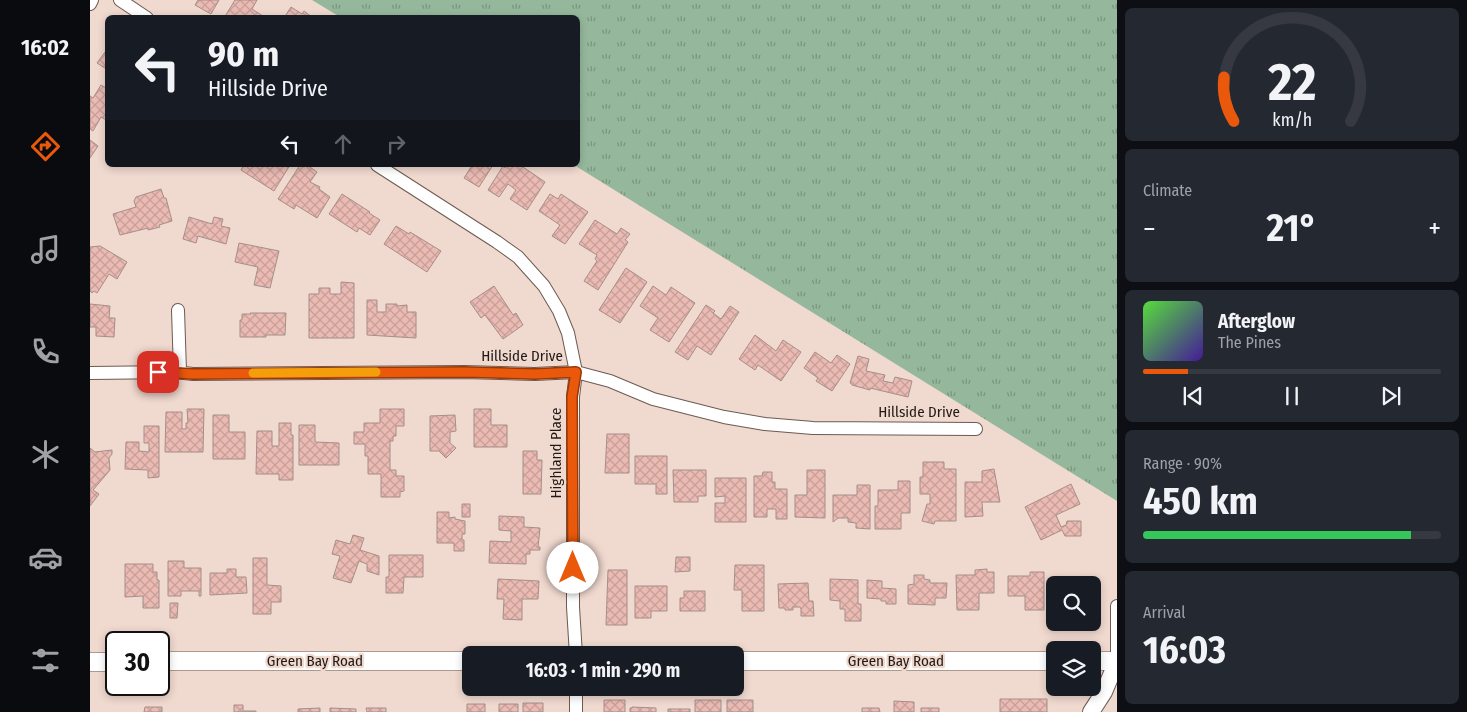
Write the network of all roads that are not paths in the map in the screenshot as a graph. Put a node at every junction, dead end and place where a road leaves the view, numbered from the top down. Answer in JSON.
{"nodes":[{"id":1,"x":92,"y":0,"type":"edge"},
{"id":2,"x":120,"y":0,"type":"edge"},
{"id":3,"x":90,"y":4,"type":"edge"},
{"id":4,"x":142,"y":15,"type":"edge"},
{"id":5,"x":379,"y":167,"type":"edge"},
{"id":6,"x":178,"y":310,"type":"dead end"},
{"id":7,"x":180,"y":372,"type":"junction"},
{"id":8,"x":576,"y":372,"type":"junction"},
{"id":9,"x":90,"y":373,"type":"edge"},
{"id":10,"x":976,"y":429,"type":"dead end"},
{"id":11,"x":1117,"y":606,"type":"edge"},
{"id":12,"x":575,"y":646,"type":"edge"},
{"id":13,"x":462,"y":661,"type":"edge"},
{"id":14,"x":744,"y":661,"type":"edge"},
{"id":15,"x":1046,"y":661,"type":"edge"},
{"id":16,"x":1101,"y":661,"type":"edge"},
{"id":17,"x":1117,"y":661,"type":"edge"},
{"id":18,"x":90,"y":662,"type":"edge"},
{"id":19,"x":105,"y":662,"type":"edge"},
{"id":20,"x":170,"y":662,"type":"edge"},
{"id":21,"x":576,"y":696,"type":"edge"},
{"id":22,"x":576,"y":712,"type":"edge"},
{"id":23,"x":1091,"y":712,"type":"edge"}],
"edges":[{"from":1,"to":3,"type":"street"},
{"from":2,"to":4,"type":"street"},
{"from":5,"to":8,"type":"street","name":"Highland Place"},
{"from":6,"to":7,"type":"street"},
{"from":7,"to":8,"type":"street","name":"Hillside Drive"},
{"from":7,"to":9,"type":"street","name":"Hillside Drive"},
{"from":8,"to":10,"type":"street","name":"Hillside Drive"},
{"from":8,"to":12,"type":"street","name":"Highland Place"},
{"from":11,"to":17,"type":"street"},
{"from":13,"to":20,"type":"main road","name":"Green Bay Road"},
{"from":14,"to":15,"type":"main road","name":"Green Bay Road"},
{"from":16,"to":17,"type":"main road"},
{"from":17,"to":23,"type":"street"},
{"from":18,"to":19,"type":"main road"},
{"from":21,"to":22,"type":"street"}]}
